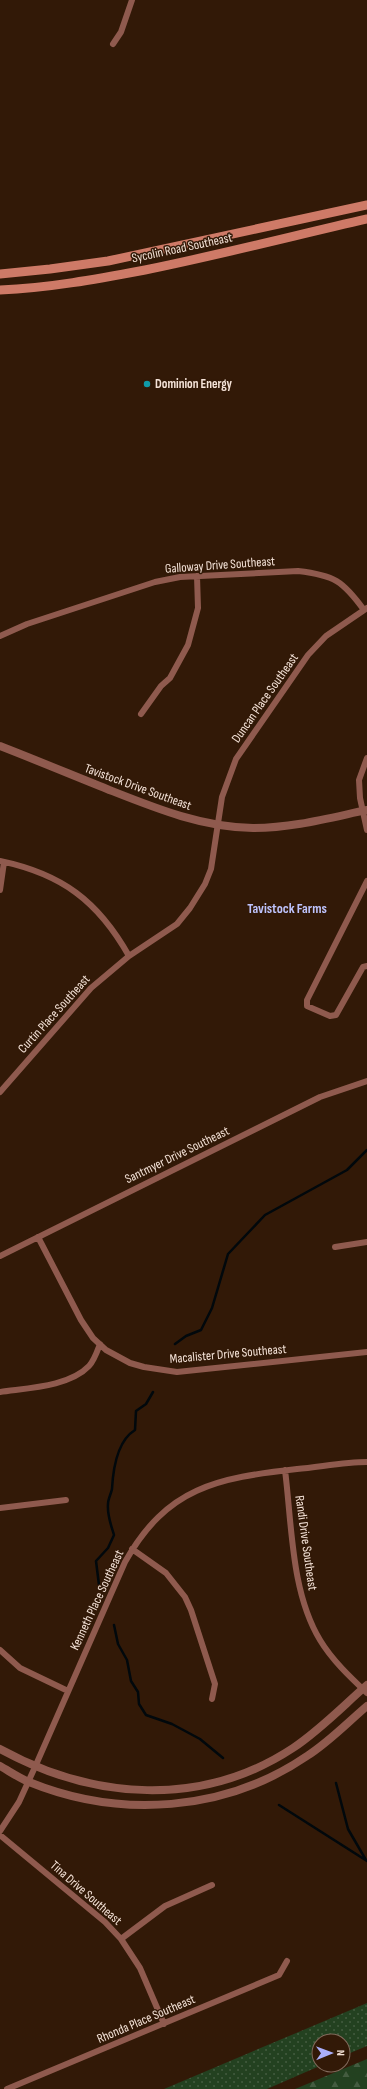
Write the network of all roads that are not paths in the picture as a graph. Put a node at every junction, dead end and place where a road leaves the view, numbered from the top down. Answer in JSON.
{"nodes":[{"id":1,"x":132,"y":0,"type":"edge"},
{"id":2,"x":113,"y":44,"type":"dead end"},
{"id":3,"x":367,"y":205,"type":"edge"},
{"id":4,"x":367,"y":219,"type":"edge"},
{"id":5,"x":0,"y":274,"type":"edge"},
{"id":6,"x":0,"y":290,"type":"edge"},
{"id":7,"x":197,"y":576,"type":"junction"},
{"id":8,"x":366,"y":609,"type":"edge"},
{"id":9,"x":0,"y":636,"type":"edge"},
{"id":10,"x":141,"y":714,"type":"dead end"},
{"id":11,"x":0,"y":746,"type":"edge"},
{"id":12,"x":367,"y":758,"type":"edge"},
{"id":13,"x":365,"y":810,"type":"edge"},
{"id":14,"x":217,"y":824,"type":"junction"},
{"id":15,"x":367,"y":830,"type":"edge"},
{"id":16,"x":2,"y":862,"type":"edge"},
{"id":17,"x":367,"y":881,"type":"edge"},
{"id":18,"x":0,"y":890,"type":"edge"},
{"id":19,"x":129,"y":956,"type":"junction"},
{"id":20,"x":367,"y":966,"type":"edge"},
{"id":21,"x":367,"y":1081,"type":"edge"},
{"id":22,"x":0,"y":1092,"type":"edge"},
{"id":23,"x":38,"y":1238,"type":"junction"},
{"id":24,"x":367,"y":1242,"type":"edge"},
{"id":25,"x":335,"y":1247,"type":"dead end"},
{"id":26,"x":0,"y":1256,"type":"edge"},
{"id":27,"x":100,"y":1344,"type":"junction"},
{"id":28,"x":367,"y":1352,"type":"edge"},
{"id":29,"x":0,"y":1392,"type":"edge"},
{"id":30,"x":367,"y":1462,"type":"edge"},
{"id":31,"x":285,"y":1470,"type":"junction"},
{"id":32,"x":66,"y":1500,"type":"dead end"},
{"id":33,"x":0,"y":1508,"type":"edge"},
{"id":34,"x":132,"y":1549,"type":"junction"},
{"id":35,"x":0,"y":1650,"type":"edge"},
{"id":36,"x":366,"y":1689,"type":"edge"},
{"id":37,"x":68,"y":1691,"type":"junction"},
{"id":38,"x":212,"y":1699,"type":"dead end"},
{"id":39,"x":367,"y":1706,"type":"edge"},
{"id":40,"x":0,"y":1749,"type":"edge"},
{"id":41,"x":0,"y":1766,"type":"edge"},
{"id":42,"x":35,"y":1767,"type":"junction"},
{"id":43,"x":28,"y":1782,"type":"junction"},
{"id":44,"x":0,"y":1831,"type":"edge"},
{"id":45,"x":0,"y":1835,"type":"edge"},
{"id":46,"x":212,"y":1885,"type":"dead end"},
{"id":47,"x":121,"y":1939,"type":"junction"},
{"id":48,"x":287,"y":1961,"type":"dead end"},
{"id":49,"x":164,"y":2024,"type":"junction"},
{"id":50,"x":7,"y":2089,"type":"edge"}],
"edges":[{"from":1,"to":2,"type":"street"},
{"from":3,"to":5,"type":"main road","name":"Sycolin Road Southeast"},
{"from":4,"to":6,"type":"main road","name":"Sycolin Road Southeast"},
{"from":7,"to":8,"type":"street","name":"Galloway Drive Southeast"},
{"from":7,"to":9,"type":"street","name":"Galloway Drive Southeast"},
{"from":7,"to":10,"type":"street"},
{"from":8,"to":14,"type":"street","name":"Duncan Place Southeast"},
{"from":11,"to":14,"type":"street","name":"Tavistock Drive Southeast"},
{"from":12,"to":13,"type":"street"},
{"from":13,"to":14,"type":"street","name":"Tavistock Drive Southeast"},
{"from":13,"to":15,"type":"street"},
{"from":14,"to":19,"type":"street","name":"Curtin Place Southeast"},
{"from":16,"to":18,"type":"street"},
{"from":16,"to":19,"type":"street"},
{"from":17,"to":20,"type":"street"},
{"from":19,"to":22,"type":"street","name":"Curtin Place Southeast"},
{"from":21,"to":23,"type":"street","name":"Santmyer Drive Southeast"},
{"from":23,"to":26,"type":"street","name":"Santmyer Drive Southeast"},
{"from":23,"to":27,"type":"street","name":"Macalister Drive Southeast"},
{"from":24,"to":25,"type":"street"},
{"from":27,"to":28,"type":"street","name":"Macalister Drive Southeast"},
{"from":27,"to":29,"type":"street"},
{"from":30,"to":31,"type":"street","name":"Kenneth Place Southeast"},
{"from":31,"to":34,"type":"street","name":"Kenneth Place Southeast"},
{"from":31,"to":36,"type":"street","name":"Randi Drive Southeast"},
{"from":32,"to":33,"type":"street"},
{"from":34,"to":37,"type":"street","name":"Kenneth Place Southeast"},
{"from":34,"to":38,"type":"street"},
{"from":35,"to":37,"type":"street"},
{"from":36,"to":42,"type":"street"},
{"from":37,"to":42,"type":"street","name":"Kenneth Place Southeast"},
{"from":39,"to":43,"type":"street"},
{"from":40,"to":42,"type":"street"},
{"from":41,"to":43,"type":"street"},
{"from":42,"to":43,"type":"street","name":"Kenneth Place Southeast"},
{"from":43,"to":44,"type":"street","name":"Kenneth Place Southeast"},
{"from":45,"to":47,"type":"street","name":"Tina Drive Southeast"},
{"from":46,"to":47,"type":"street"},
{"from":47,"to":49,"type":"street","name":"Tina Drive Southeast"},
{"from":48,"to":49,"type":"street","name":"Rhonda Place Southeast"},
{"from":49,"to":50,"type":"street","name":"Rhonda Place Southeast"}]}
